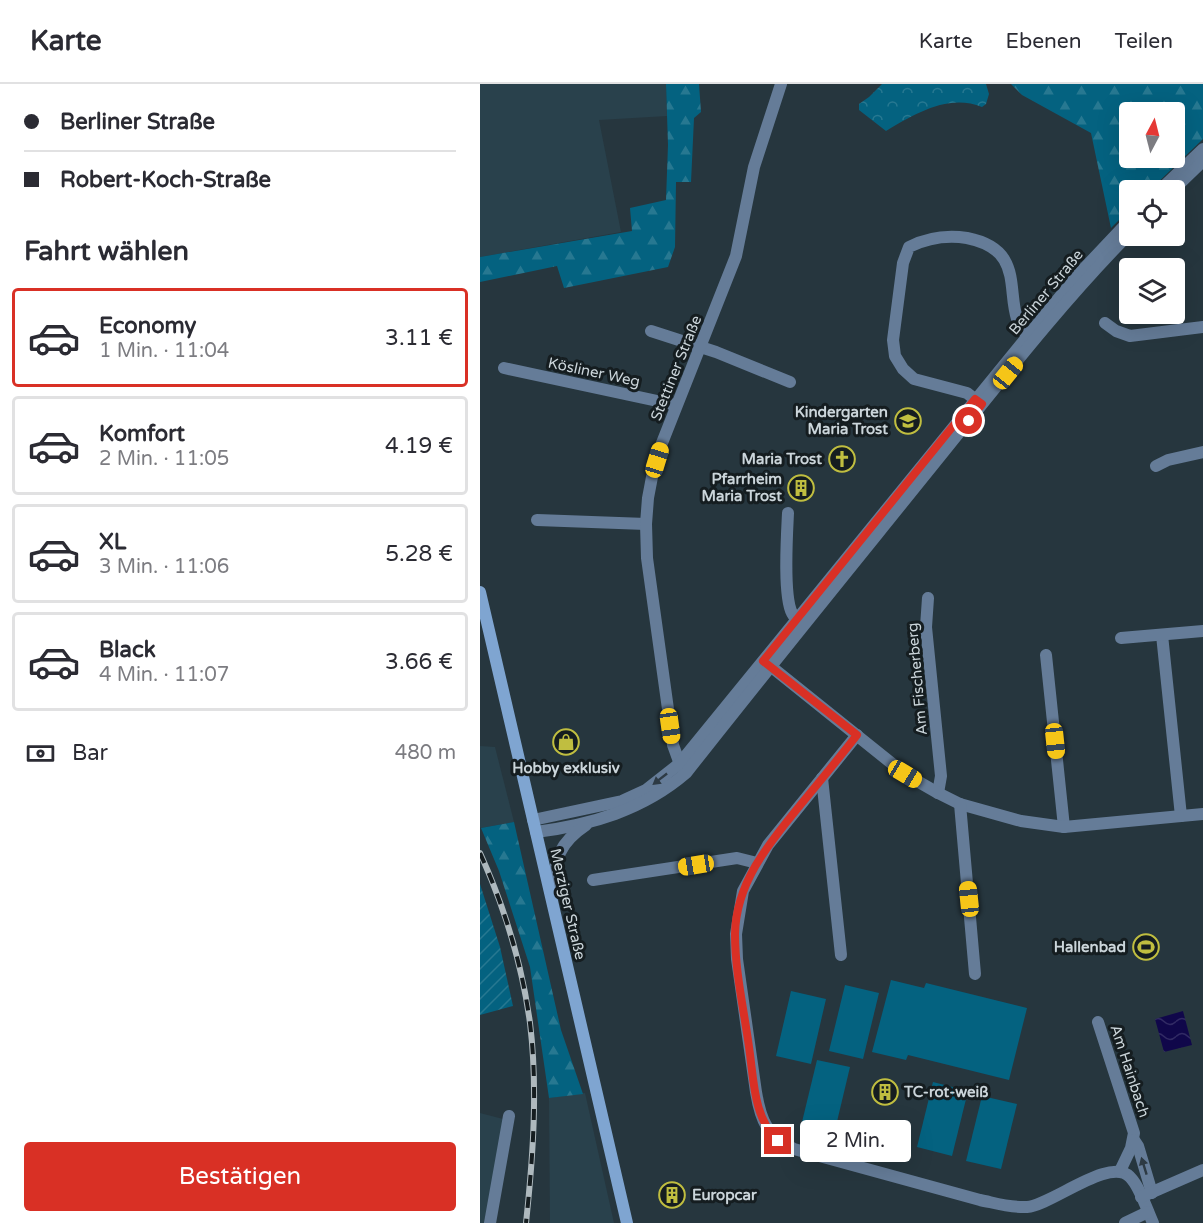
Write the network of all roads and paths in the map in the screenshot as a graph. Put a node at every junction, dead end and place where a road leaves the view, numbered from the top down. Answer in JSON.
{"nodes":[{"id":1,"x":781,"y":84,"type":"edge"},
{"id":2,"x":1203,"y":149,"type":"edge"},
{"id":3,"x":1203,"y":161,"type":"edge"},
{"id":4,"x":1194,"y":171,"type":"junction"},
{"id":5,"x":1178,"y":180,"type":"edge"},
{"id":6,"x":1184,"y":180,"type":"edge"},
{"id":7,"x":1119,"y":232,"type":"edge"},
{"id":8,"x":1119,"y":245,"type":"edge"},
{"id":9,"x":1105,"y":323,"type":"dead end"},
{"id":10,"x":1203,"y":327,"type":"edge"},
{"id":11,"x":651,"y":331,"type":"dead end"},
{"id":12,"x":1030,"y":339,"type":"junction"},
{"id":13,"x":700,"y":346,"type":"junction"},
{"id":14,"x":504,"y":368,"type":"dead end"},
{"id":15,"x":790,"y":382,"type":"dead end"},
{"id":16,"x":979,"y":402,"type":"junction"},
{"id":17,"x":676,"y":405,"type":"junction"},
{"id":18,"x":1203,"y":452,"type":"edge"},
{"id":19,"x":1156,"y":466,"type":"dead end"},
{"id":20,"x":788,"y":513,"type":"dead end"},
{"id":21,"x":537,"y":520,"type":"dead end"},
{"id":22,"x":646,"y":524,"type":"junction"},
{"id":23,"x":480,"y":592,"type":"edge"},
{"id":24,"x":928,"y":598,"type":"dead end"},
{"id":25,"x":800,"y":621,"type":"junction"},
{"id":26,"x":1203,"y":631,"type":"edge"},
{"id":27,"x":1162,"y":635,"type":"junction"},
{"id":28,"x":1121,"y":638,"type":"dead end"},
{"id":29,"x":1046,"y":655,"type":"dead end"},
{"id":30,"x":767,"y":663,"type":"junction"},
{"id":31,"x":857,"y":735,"type":"junction"},
{"id":32,"x":682,"y":769,"type":"junction"},
{"id":33,"x":822,"y":778,"type":"junction"},
{"id":34,"x":938,"y":793,"type":"junction"},
{"id":35,"x":960,"y":804,"type":"junction"},
{"id":36,"x":1203,"y":814,"type":"edge"},
{"id":37,"x":1181,"y":816,"type":"junction"},
{"id":38,"x":589,"y":822,"type":"junction"},
{"id":39,"x":535,"y":826,"type":"junction"},
{"id":40,"x":1064,"y":827,"type":"junction"},
{"id":41,"x":757,"y":863,"type":"junction"},
{"id":42,"x":593,"y":880,"type":"dead end"},
{"id":43,"x":551,"y":896,"type":"junction"},
{"id":44,"x":841,"y":955,"type":"dead end"},
{"id":45,"x":975,"y":974,"type":"dead end"},
{"id":46,"x":1098,"y":1022,"type":"dead end"},
{"id":47,"x":508,"y":1116,"type":"dead end"},
{"id":48,"x":1134,"y":1140,"type":"junction"},
{"id":49,"x":1203,"y":1170,"type":"edge"},
{"id":50,"x":1120,"y":1171,"type":"junction"},
{"id":51,"x":1147,"y":1195,"type":"junction"},
{"id":52,"x":1151,"y":1218,"type":"edge"},
{"id":53,"x":490,"y":1223,"type":"edge"},
{"id":54,"x":627,"y":1223,"type":"edge"},
{"id":55,"x":1125,"y":1223,"type":"edge"}],
"edges":[{"from":1,"to":13,"type":"street","name":"Stettiner Straße"},
{"from":2,"to":4,"type":"street"},
{"from":3,"to":4,"type":"street"},
{"from":4,"to":5,"type":"street"},
{"from":4,"to":6,"type":"street"},
{"from":7,"to":12,"type":"street","name":"Berliner Straße"},
{"from":8,"to":12,"type":"street","name":"Berliner Straße"},
{"from":9,"to":10,"type":"street"},
{"from":11,"to":13,"type":"street"},
{"from":12,"to":16,"type":"street","name":"Berliner Straße"},
{"from":12,"to":16,"type":"street"},
{"from":13,"to":15,"type":"street"},
{"from":13,"to":17,"type":"street","name":"Stettiner Straße"},
{"from":14,"to":17,"type":"street","name":"Kösliner Weg"},
{"from":16,"to":25,"type":"street","name":"Berliner Straße"},
{"from":17,"to":22,"type":"street","name":"Stettiner Straße"},
{"from":18,"to":19,"type":"street"},
{"from":20,"to":25,"type":"street"},
{"from":21,"to":22,"type":"street"},
{"from":22,"to":32,"type":"street","name":"Stettiner Straße"},
{"from":23,"to":39,"type":"main road","name":"Merziger Straße"},
{"from":24,"to":34,"type":"street","name":"Am Fischerberg"},
{"from":25,"to":30,"type":"street","name":"Berliner Straße"},
{"from":26,"to":27,"type":"street"},
{"from":27,"to":28,"type":"street"},
{"from":27,"to":37,"type":"street"},
{"from":29,"to":40,"type":"street"},
{"from":30,"to":31,"type":"street"},
{"from":30,"to":32,"type":"street","name":"Berliner Straße"},
{"from":31,"to":33,"type":"street"},
{"from":31,"to":34,"type":"street"},
{"from":32,"to":38,"type":"street","name":"Berliner Straße"},
{"from":32,"to":39,"type":"street","name":"Berliner Straße","one_way":true},
{"from":33,"to":41,"type":"street"},
{"from":33,"to":44,"type":"street"},
{"from":34,"to":35,"type":"street"},
{"from":35,"to":40,"type":"street"},
{"from":35,"to":45,"type":"street"},
{"from":36,"to":37,"type":"street"},
{"from":37,"to":40,"type":"street"},
{"from":38,"to":39,"type":"street","name":"Berliner Straße"},
{"from":38,"to":43,"type":"street","name":"Berliner Straße"},
{"from":39,"to":43,"type":"main road","name":"Merziger Straße"},
{"from":41,"to":42,"type":"street"},
{"from":41,"to":50,"type":"street"},
{"from":43,"to":54,"type":"main road","name":"Merziger Straße"},
{"from":46,"to":48,"type":"street","name":"Am Hainbach"},
{"from":47,"to":53,"type":"street"},
{"from":48,"to":50,"type":"street","name":"Am Hainbach"},
{"from":51,"to":48,"type":"street","one_way":true},
{"from":49,"to":51,"type":"street"},
{"from":50,"to":51,"type":"street"},
{"from":51,"to":52,"type":"street"},
{"from":52,"to":55,"type":"street"}]}
